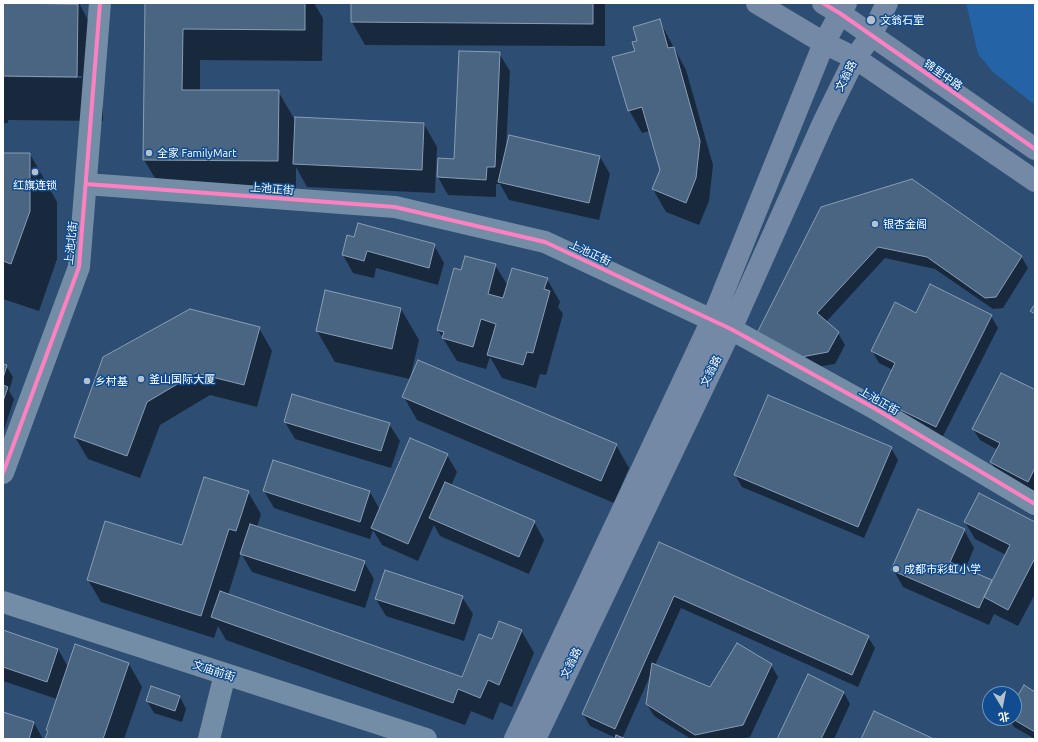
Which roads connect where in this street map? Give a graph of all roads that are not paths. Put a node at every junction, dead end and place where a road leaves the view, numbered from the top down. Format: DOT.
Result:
graph roads {
  1 [pos="100,3"];
  2 [pos="757,3"];
  3 [pos="887,3"];
  4 [pos="836,7"];
  5 [pos="871,36"];
  6 [pos="824,43"];
  7 [pos="855,58"];
  8 [pos="1035,149"];
  9 [pos="1035,181"];
  10 [pos="86,184"];
  11 [pos="712,320"];
  12 [pos="731,329"];
  13 [pos="3,473"];
  14 [pos="1035,504"];
  15 [pos="3,602"];
  16 [pos="225,674"];
  17 [pos="208,739"];
  18 [pos="426,739"];
  19 [pos="515,739"];
  20 [pos="535,739"];
  1 -- 10 [label="street, 上池北街"];
  2 -- 6 [label="main road"];
  3 -- 5 [label="main road, 文翁路"];
  4 -- 5 [label="main road, 锦里中路"];
  4 -- 6 [label="main road, 文翁路"];
  5 -- 7 [label="main road, 文翁路"];
  5 -- 8 [label="main road, 锦里中路"];
  6 -- 7 [label="main road"];
  6 -- 11 [label="main road, 文翁路"];
  7 -- 9 [label="main road"];
  7 -- 12 [label="main road, 文翁路"];
  10 -- 11 [label="street, 上池正街"];
  10 -- 13 [label="street, 上池北街"];
  11 -- 12 [label="street, 上池正街"];
  11 -- 19 [label="main road, 文翁路"];
  12 -- 14 [label="street, 上池正街"];
  12 -- 20 [label="main road, 文翁路"];
  15 -- 16 [label="street, 文庙前街"];
  16 -- 17 [label="street"];
  16 -- 18 [label="street, 文庙前街"];
}
